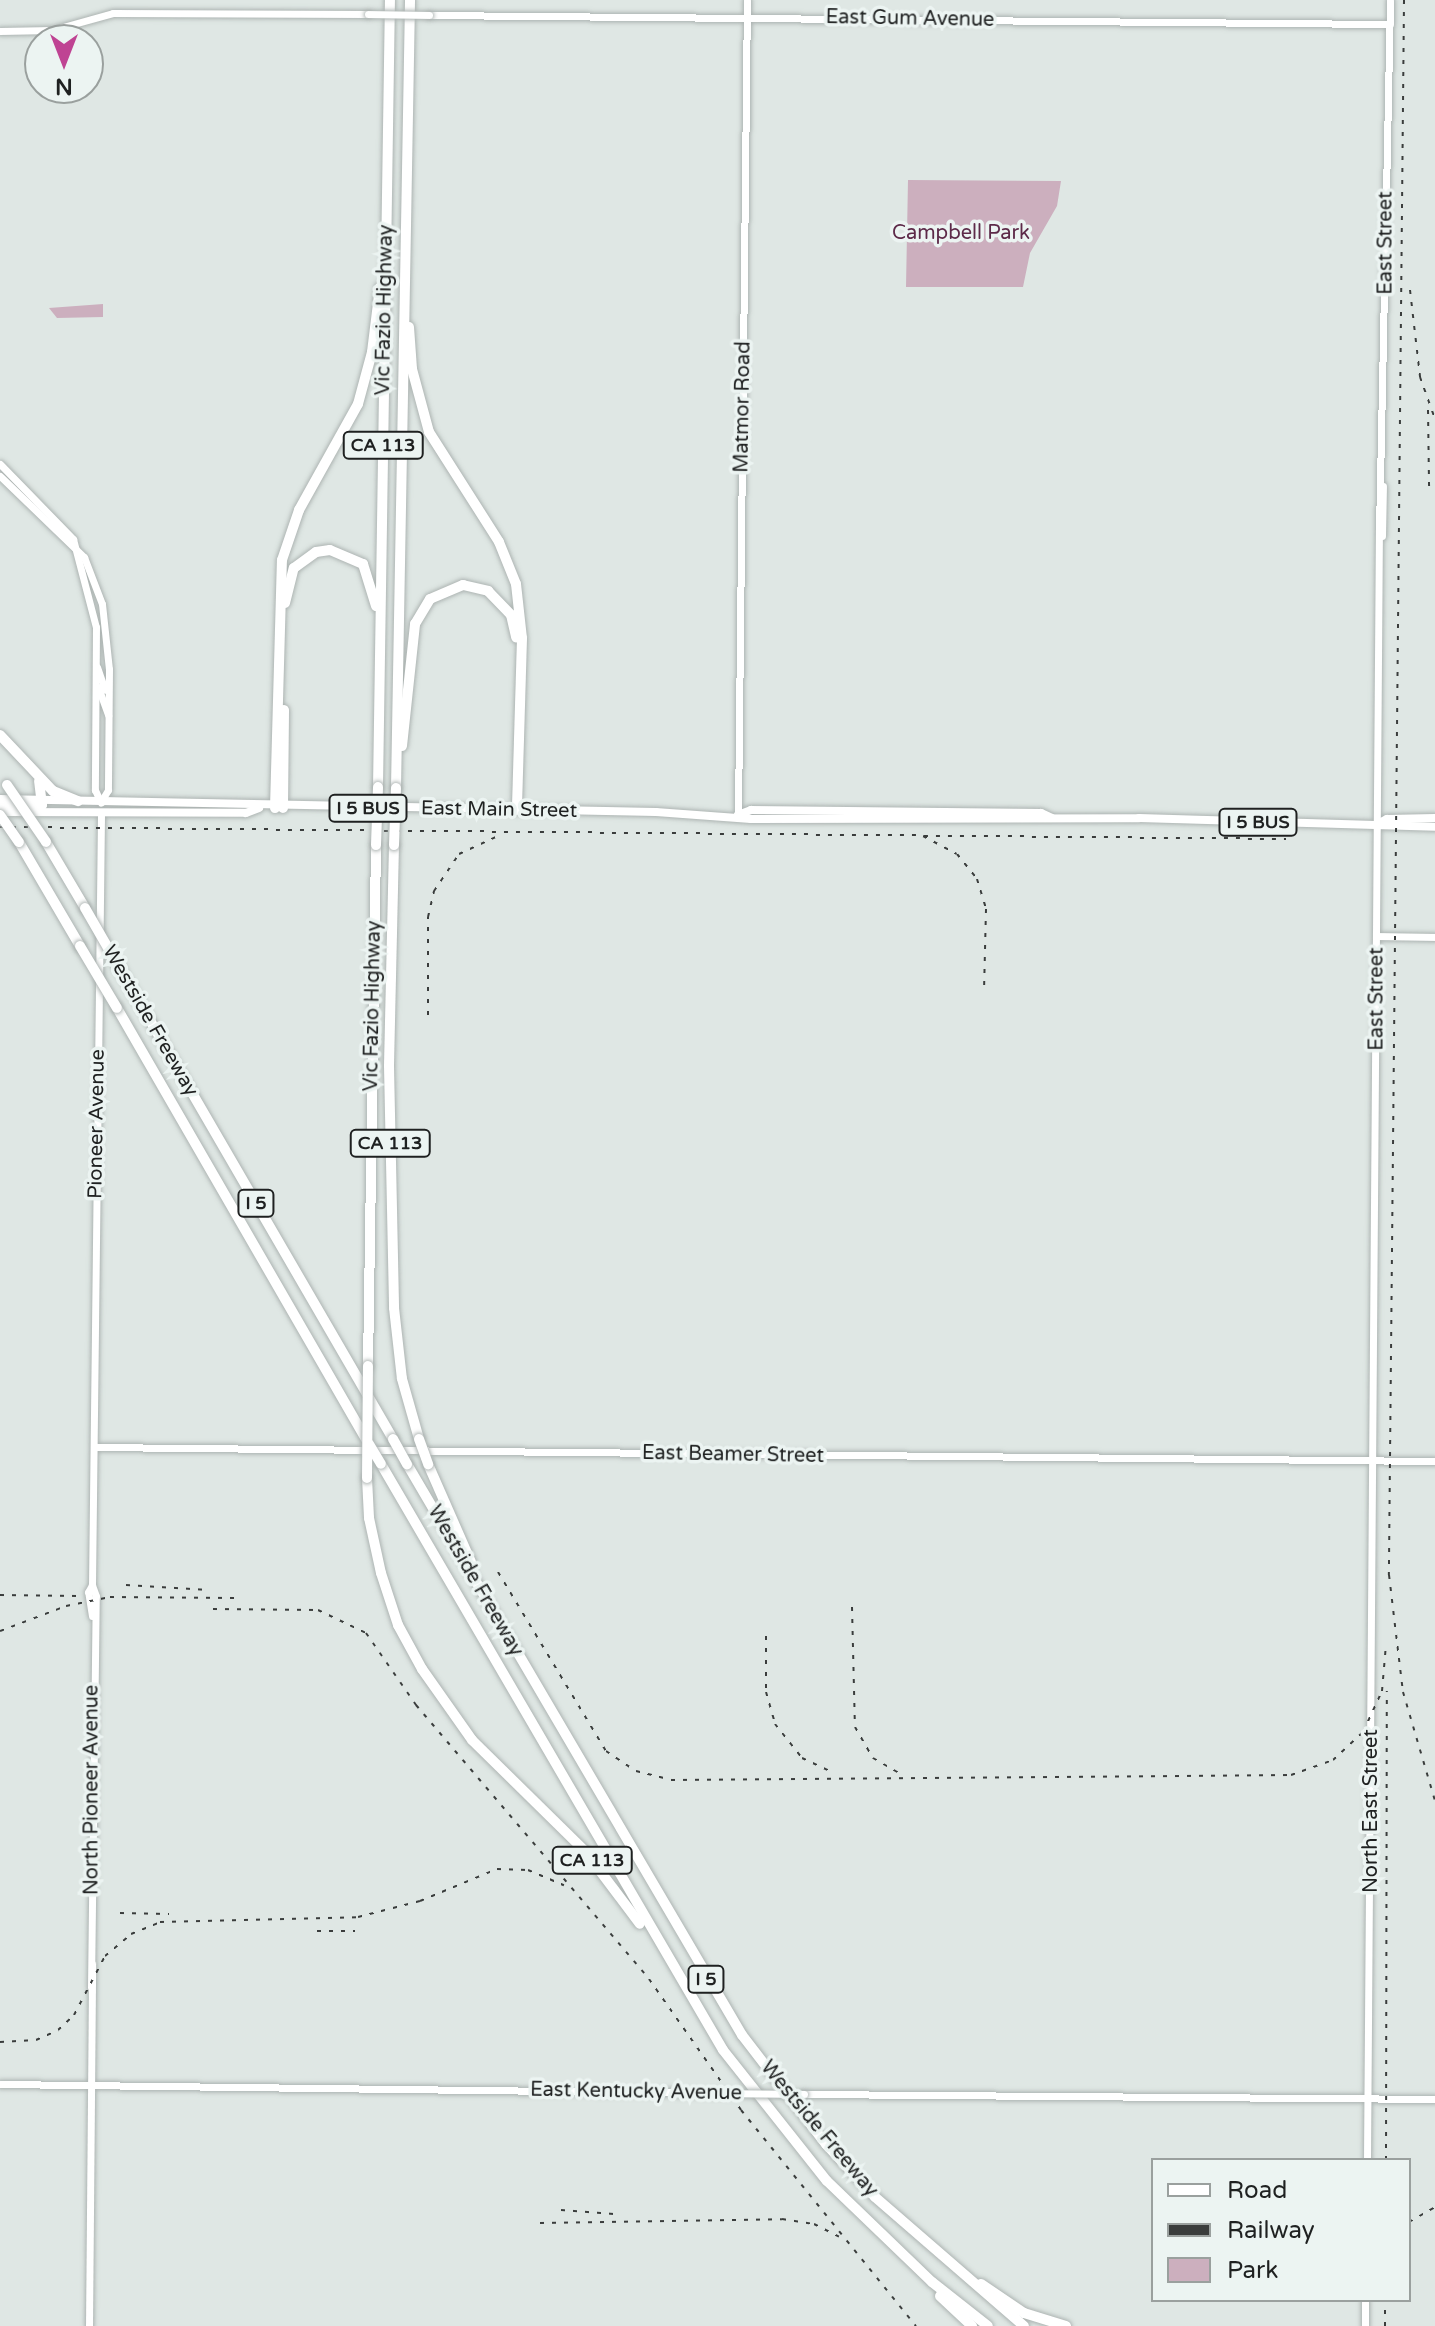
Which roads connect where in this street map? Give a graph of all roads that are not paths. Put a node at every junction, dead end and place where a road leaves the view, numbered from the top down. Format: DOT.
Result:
graph roads {
  1 [pos="390,0"];
  2 [pos="410,0"];
  3 [pos="747,0"];
  4 [pos="1390,0"];
  5 [pos="747,18"];
  6 [pos="1390,24"];
  7 [pos="0,31"];
  8 [pos="386,237"];
  9 [pos="405,288"];
  10 [pos="0,467"];
  11 [pos="0,476"];
  12 [pos="74,548"];
  13 [pos="381,652"];
  14 [pos="97,667"];
  15 [pos="96,685"];
  16 [pos="109,695"];
  17 [pos="108,715"];
  18 [pos="0,735"];
  19 [pos="36,776"];
  20 [pos="3,782"];
  21 [pos="396,788"];
  22 [pos="45,800"];
  23 [pos="78,801"];
  24 [pos="101,801"];
  25 [pos="0,802"];
  26 [pos="223,803"];
  27 [pos="260,808"];
  28 [pos="279,808"];
  29 [pos="517,810"];
  30 [pos="0,813"];
  31 [pos="101,813"];
  32 [pos="191,813"];
  33 [pos="738,815"];
  34 [pos="1435,818"];
  35 [pos="1377,824"];
  36 [pos="1435,827"];
  37 [pos="1378,936"];
  38 [pos="1435,937"];
  39 [pos="94,1447"];
  40 [pos="1372,1461"];
  41 [pos="1435,1461"];
  42 [pos="493,1611"];
  43 [pos="666,1959"];
  44 [pos="0,2084"];
  45 [pos="91,2086"];
  46 [pos="1368,2099"];
  47 [pos="1435,2099"];
  48 [pos="1367,2158"];
  49 [pos="827,2181"];
  50 [pos="921,2241"];
  51 [pos="1365,2302"];
  52 [pos="89,2326"];
  53 [pos="972,2326"];
  54 [pos="988,2326"];
  55 [pos="1024,2326"];
  56 [pos="1066,2326"];
  57 [pos="1365,2326"];
  1 -- 8 [label="highway, Vic Fazio Highway / CA 113"];
  2 -- 9 [label="highway, Vic Fazio Highway / CA 113"];
  3 -- 5 [label="street, Matmor Road"];
  4 -- 6 [label="street, East Street"];
  5 -- 6 [label="street, East Gum Avenue"];
  5 -- 7 [label="street, East Gum Avenue, bridge"];
  5 -- 33 [label="street, Matmor Road"];
  6 -- 35 [label="street, East Street"];
  8 -- 13 [label="highway, Vic Fazio Highway / CA 113"];
  8 -- 28 [label="highway"];
  9 -- 21 [label="highway, Vic Fazio Highway / CA 113"];
  9 -- 29 [label="highway"];
  10 -- 12 [label="street, Pioneer Avenue"];
  11 -- 12 [label="street, Pioneer Avenue"];
  12 -- 14 [label="street, Pioneer Avenue"];
  12 -- 16 [label="street, Pioneer Avenue"];
  13 -- 28 [label="highway"];
  13 -- 43 [label="highway, Vic Fazio Highway / CA 113, bridge"];
  14 -- 15 [label="street, Pioneer Avenue"];
  14 -- 16 [label="street"];
  15 -- 17 [label="street"];
  15 -- 24 [label="street, Pioneer Avenue"];
  16 -- 17 [label="street, Pioneer Avenue"];
  17 -- 24 [label="street, Pioneer Avenue"];
  18 -- 19 [label="highway"];
  19 -- 22 [label="highway"];
  19 -- 23 [label="highway"];
  20 -- 42 [label="highway, Westside Freeway / I 5, bridge"];
  21 -- 29 [label="highway"];
  21 -- 42 [label="highway, Vic Fazio Highway / CA 113, bridge"];
  22 -- 23 [label="main road, East Main Street / I 5 BUS"];
  22 -- 25 [label="highway"];
  23 -- 24 [label="main road, East Main Street / I 5 BUS"];
  24 -- 26 [label="main road, East Main Street / I 5 BUS"];
  24 -- 31 [label="street, Pioneer Avenue"];
  26 -- 27 [label="main road, East Main Street / I 5 BUS"];
  26 -- 32 [label="main road"];
  27 -- 28 [label="main road, East Main Street / I 5 BUS"];
  27 -- 32 [label="main road, East Main Street / I 5 BUS"];
  28 -- 29 [label="main road, East Main Street / I 5 BUS"];
  29 -- 33 [label="main road, East Main Street / I 5 BUS"];
  30 -- 31 [label="main road, East Main Street"];
  30 -- 43 [label="highway, Westside Freeway / I 5, bridge"];
  31 -- 32 [label="main road, East Main Street / I 5 BUS"];
  31 -- 39 [label="street, Pioneer Avenue"];
  33 -- 35 [label="main road, East Main Street / I 5 BUS"];
  34 -- 35 [label="main road, I 5 BUS"];
  35 -- 36 [label="main road, I 5 BUS"];
  35 -- 37 [label="street, East Street"];
  37 -- 38 [label="street"];
  37 -- 40 [label="street, East Street"];
  39 -- 40 [label="street, East Beamer Street"];
  39 -- 45 [label="street, North Pioneer Avenue"];
  40 -- 41 [label="street, East Beamer Street"];
  40 -- 46 [label="street, North East Street"];
  42 -- 50 [label="highway, Westside Freeway / I 5"];
  43 -- 49 [label="highway, Westside Freeway / I 5"];
  44 -- 45 [label="street, East Kentucky Avenue"];
  45 -- 46 [label="street, East Kentucky Avenue, bridge"];
  45 -- 52 [label="street, North Pioneer Avenue"];
  46 -- 47 [label="street, East Kentucky Avenue"];
  46 -- 48 [label="street, North East Street"];
  49 -- 53 [label="highway"];
  49 -- 54 [label="highway, Westside Freeway / I 5"];
  50 -- 55 [label="highway, Westside Freeway / I 5"];
  50 -- 56 [label="highway"];
  51 -- 57 [label="street"];
}
